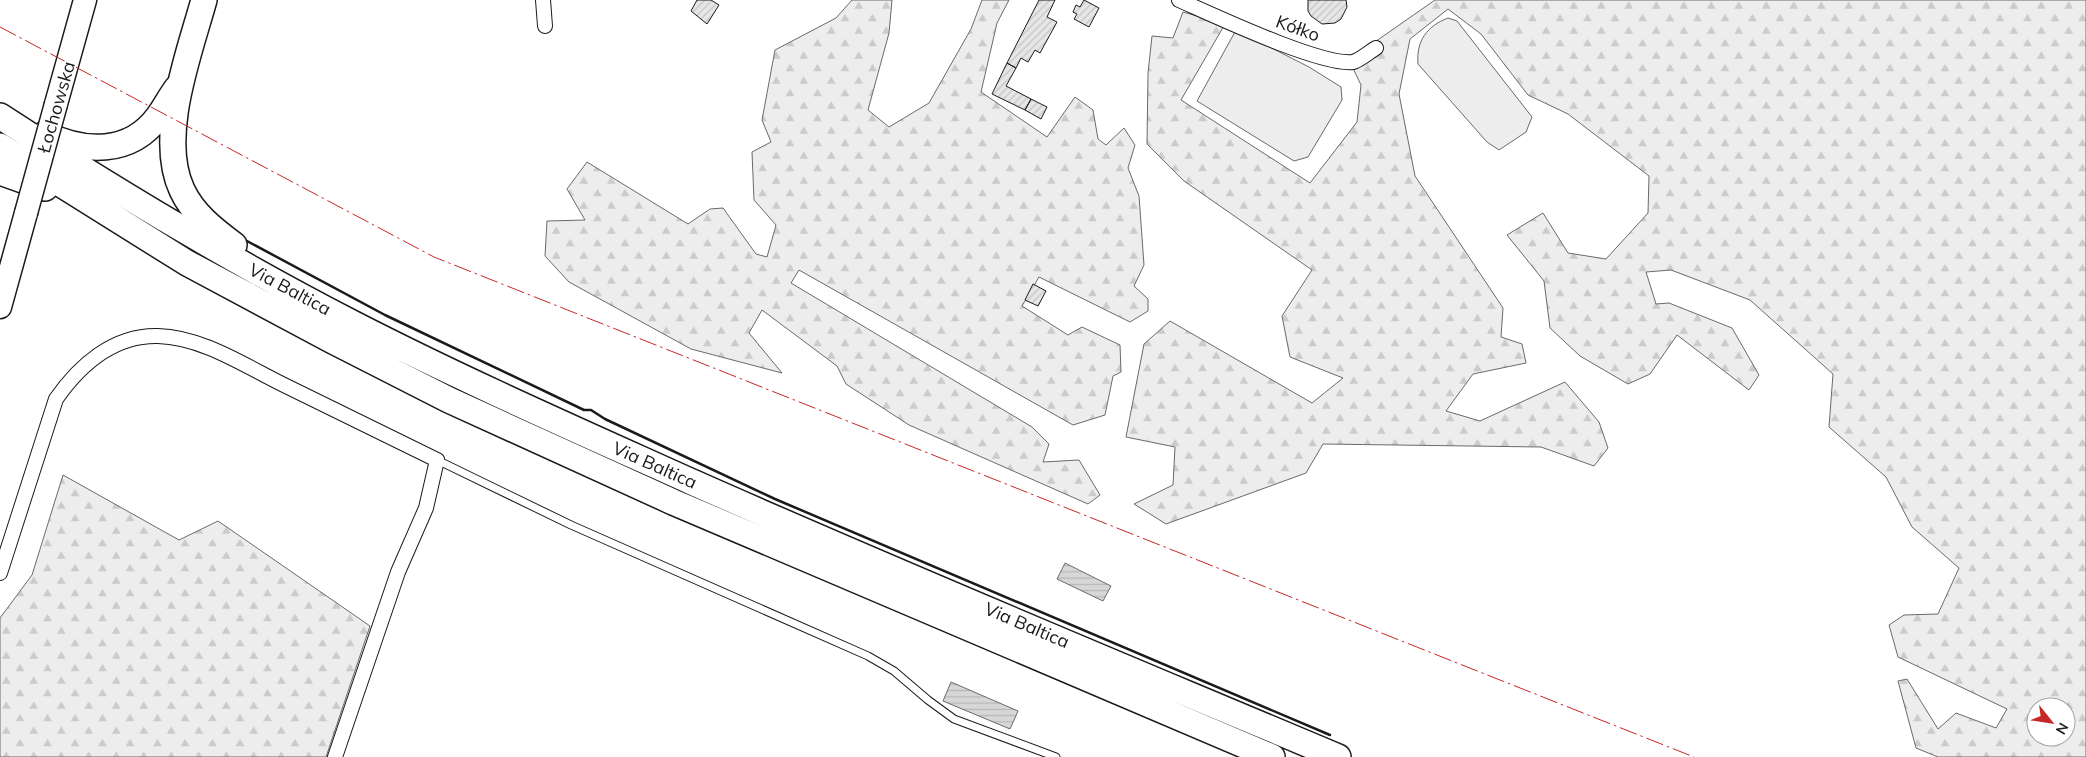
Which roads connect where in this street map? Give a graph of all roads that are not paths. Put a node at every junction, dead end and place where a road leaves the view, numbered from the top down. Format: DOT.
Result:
graph roads {
  1 [pos="85,0"];
  2 [pos="204,0"];
  3 [pos="543,0"];
  4 [pos="1179,0"];
  5 [pos="545,26"];
  6 [pos="1376,48"];
  7 [pos="182,79"];
  8 [pos="0,115"];
  9 [pos="0,146"];
  10 [pos="0,172"];
  11 [pos="118,221"];
  12 [pos="291,290"];
  13 [pos="0,307"];
  14 [pos="437,460"];
  15 [pos="0,573"];
  16 [pos="335,757"];
  17 [pos="1056,757"];
  18 [pos="1272,757"];
  19 [pos="1338,757"];
  1 -- 13 [label="main road, Łochowska, bridge"];
  2 -- 7 [label="highway"];
  3 -- 5 [label="street"];
  4 -- 6 [label="street, Kółko"];
  7 -- 8 [label="highway"];
  7 -- 12 [label="highway"];
  8 -- 12 [label="highway, Via Baltica"];
  9 -- 11 [label="highway, Via Baltica"];
  10 -- 11 [label="highway"];
  11 -- 18 [label="highway, Via Baltica"];
  12 -- 19 [label="highway, Via Baltica"];
  14 -- 15 [label="street"];
  14 -- 16 [label="street"];
  14 -- 17 [label="lane"];
}
